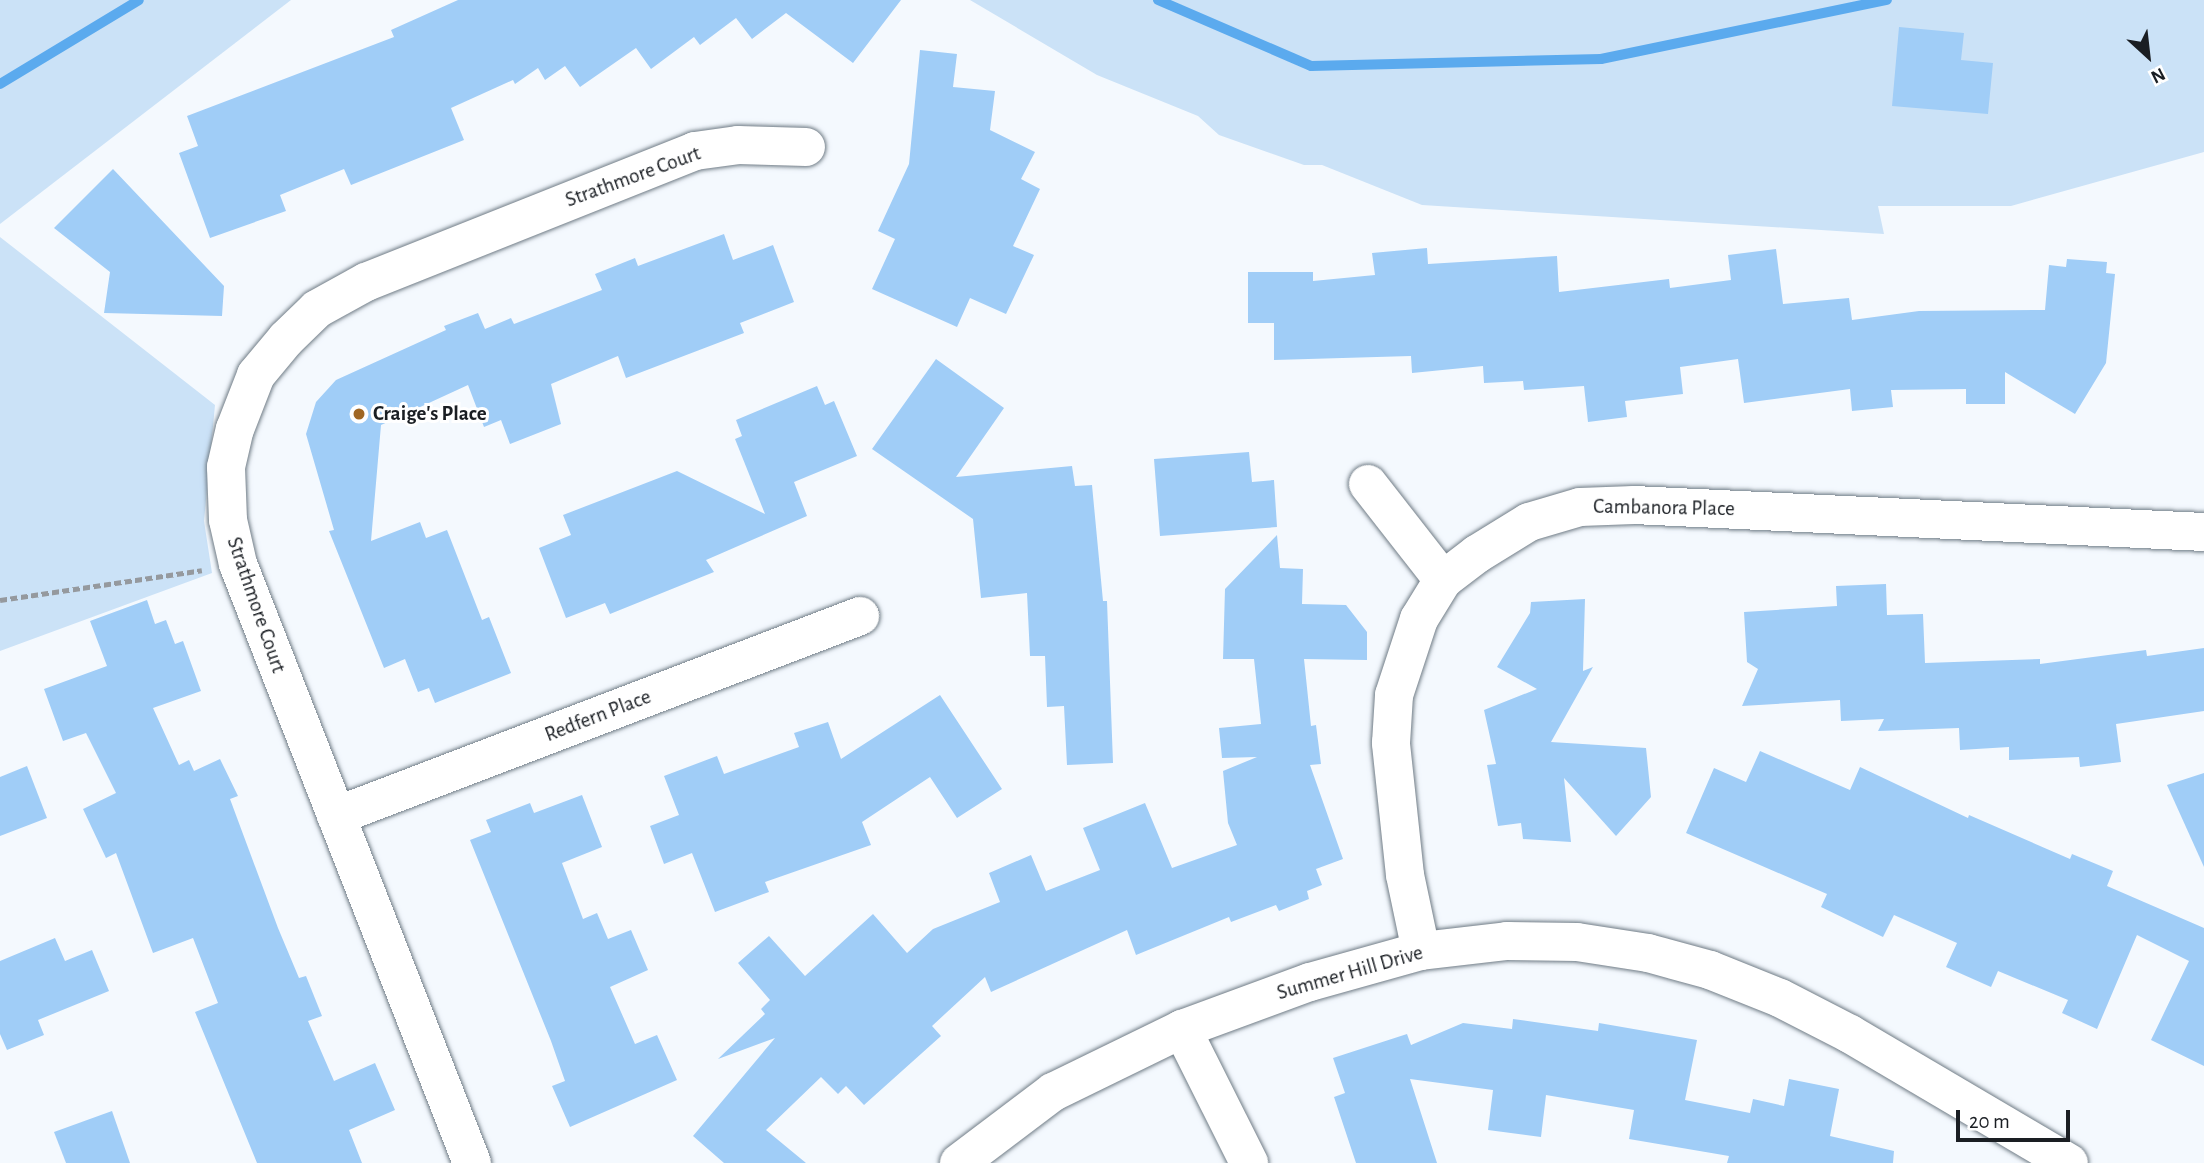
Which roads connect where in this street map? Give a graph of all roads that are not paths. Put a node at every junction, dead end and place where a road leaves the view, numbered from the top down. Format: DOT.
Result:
graph roads {
  1 [pos="806,147"];
  2 [pos="1368,484"];
  3 [pos="2204,532"];
  4 [pos="1443,580"];
  5 [pos="860,616"];
  6 [pos="336,816"];
  7 [pos="1421,951"];
  8 [pos="1182,1029"];
  9 [pos="472,1163"];
  10 [pos="960,1163"];
  11 [pos="1250,1163"];
  12 [pos="2069,1163"];
  1 -- 6 [label="street, Strathmore Court"];
  2 -- 4 [label="street"];
  3 -- 4 [label="street, Cambanora Place"];
  4 -- 7 [label="street, Cambanora Place"];
  5 -- 6 [label="street, Redfern Place"];
  6 -- 9 [label="street, Strathmore Court"];
  7 -- 8 [label="street, Summer Hill Drive"];
  7 -- 12 [label="street, Summer Hill Drive"];
  8 -- 10 [label="street, Summer Hill Drive"];
  8 -- 11 [label="street"];
}
